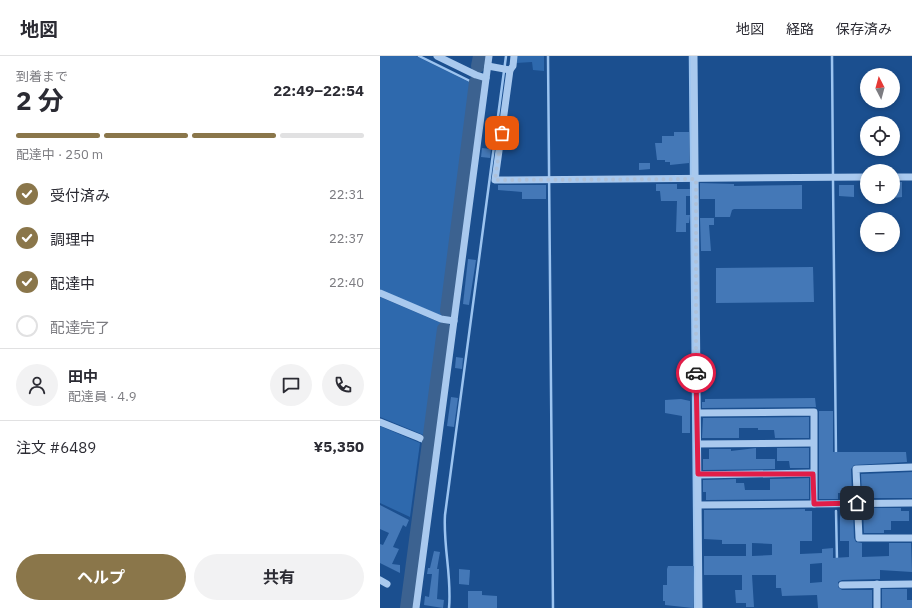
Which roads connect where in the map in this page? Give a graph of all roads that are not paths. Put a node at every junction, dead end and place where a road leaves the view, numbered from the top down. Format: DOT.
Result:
graph roads {
  1 [pos="437,56"];
  2 [pos="489,56"];
  3 [pos="514,56"];
  4 [pos="694,56"];
  5 [pos="488,66"];
  6 [pos="506,69"];
  7 [pos="486,78"];
  8 [pos="900,177"];
  9 [pos="912,177"];
  10 [pos="860,178"];
  11 [pos="692,179"];
  12 [pos="380,293"];
  13 [pos="454,321"];
  14 [pos="697,413"];
  15 [pos="380,422"];
  16 [pos="420,438"];
  17 [pos="813,443"];
  18 [pos="697,444"];
  19 [pos="912,467"];
  20 [pos="698,474"];
  21 [pos="813,474"];
  22 [pos="857,503"];
  23 [pos="912,503"];
  24 [pos="814,504"];
  25 [pos="698,506"];
  26 [pos="912,538"];
  27 [pos="380,580"];
  28 [pos="387,584"];
  29 [pos="877,584"];
  30 [pos="912,584"];
  31 [pos="842,585"];
  32 [pos="416,608"];
  33 [pos="699,608"];
  34 [pos="877,608"];
  1 -- 7 [label="street"];
  2 -- 5 [label="street"];
  3 -- 6 [label="street"];
  4 -- 11 [label="street"];
  5 -- 6 [label="street"];
  5 -- 7 [label="street"];
  6 -- 11 [label="street"];
  7 -- 13 [label="street"];
  8 -- 9 [label="street"];
  10 -- 11 [label="street"];
  11 -- 14 [label="street"];
  12 -- 13 [label="street"];
  13 -- 32 [label="street"];
  14 -- 17 [label="street"];
  14 -- 18 [label="street"];
  15 -- 16 [label="street"];
  17 -- 18 [label="street"];
  17 -- 21 [label="street"];
  18 -- 20 [label="street"];
  19 -- 22 [label="street"];
  20 -- 21 [label="street"];
  20 -- 25 [label="street"];
  21 -- 24 [label="street"];
  22 -- 23 [label="street"];
  22 -- 24 [label="street"];
  22 -- 26 [label="street"];
  24 -- 25 [label="street"];
  25 -- 33 [label="street"];
  27 -- 28 [label="street"];
  29 -- 30 [label="street"];
  29 -- 31 [label="street"];
  29 -- 34 [label="street"];
}
